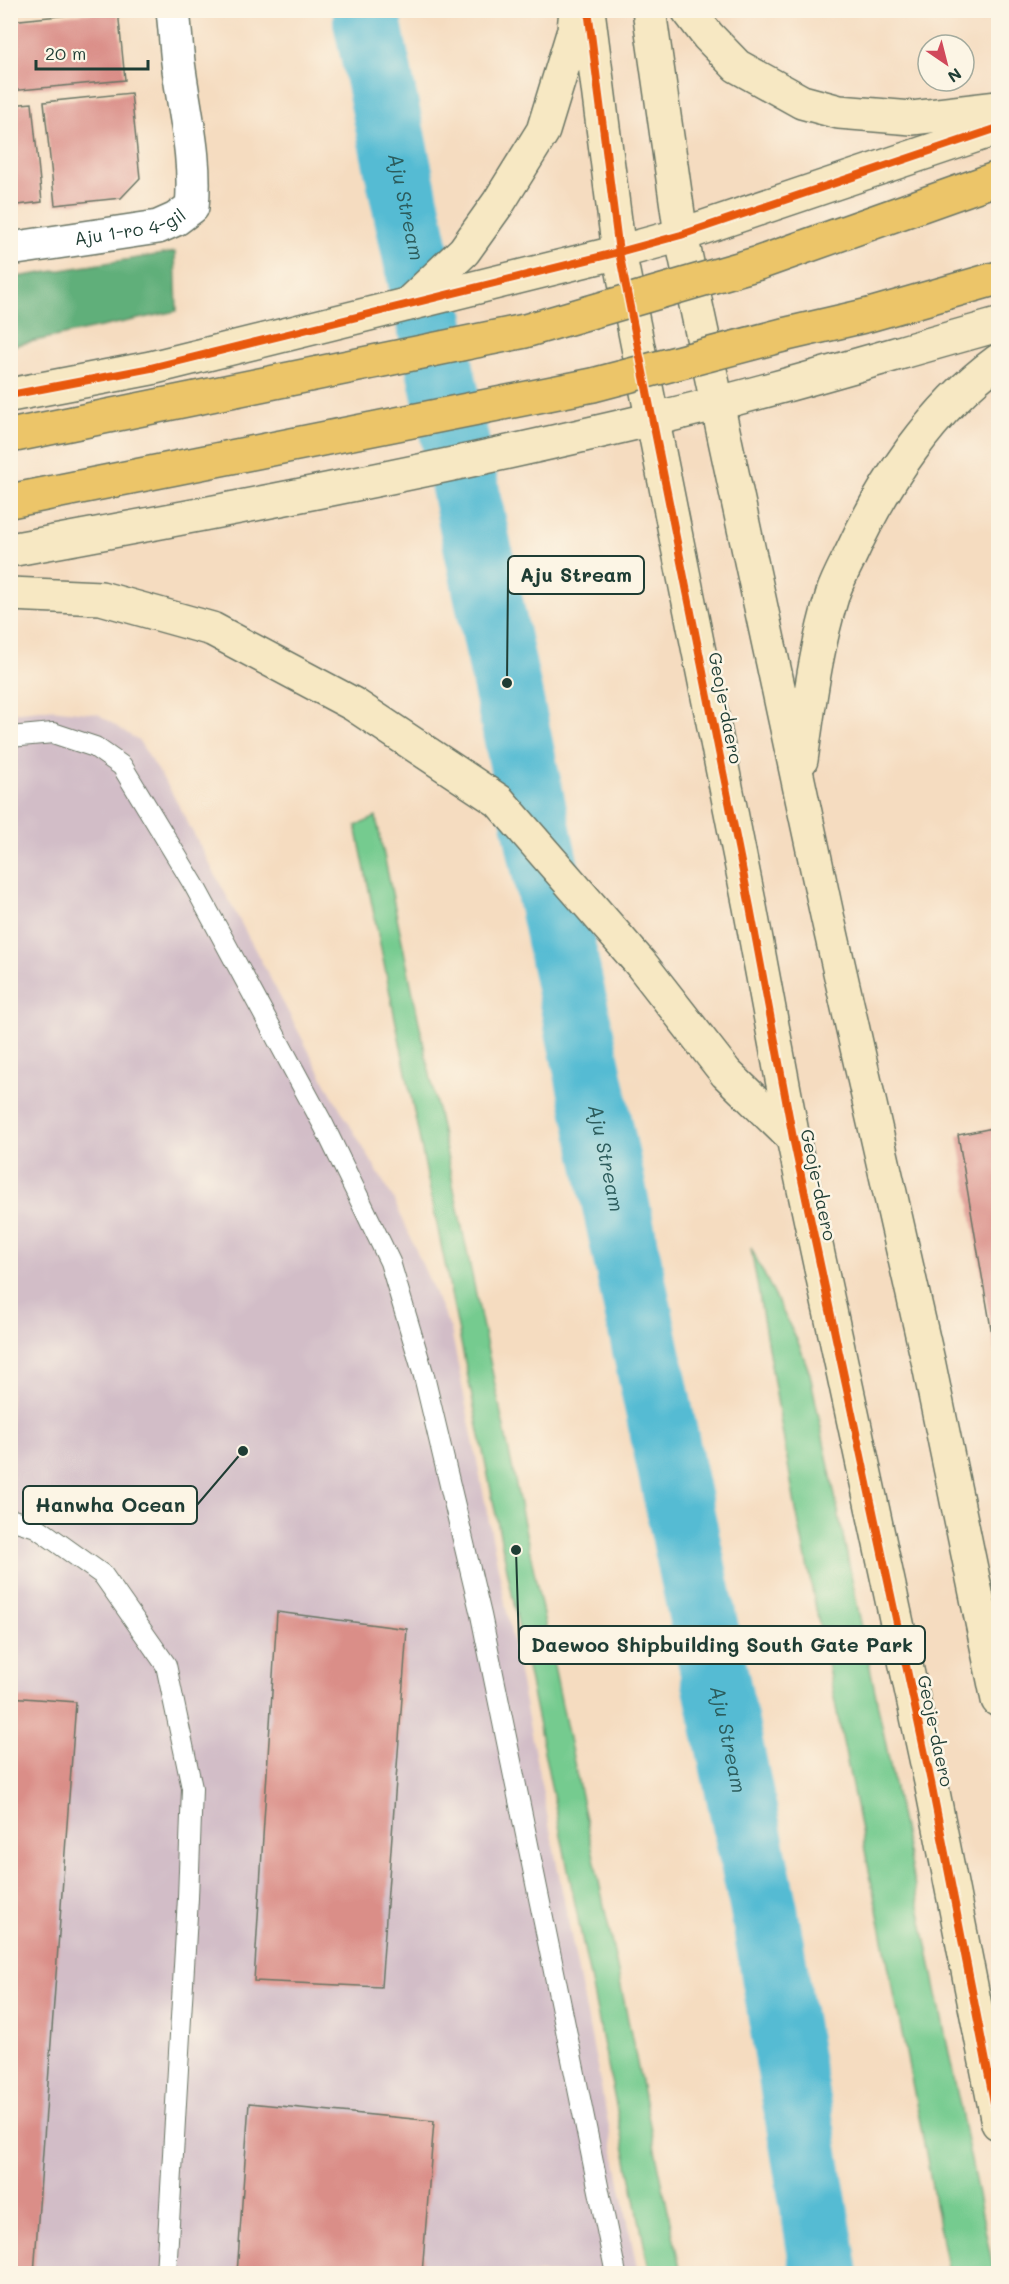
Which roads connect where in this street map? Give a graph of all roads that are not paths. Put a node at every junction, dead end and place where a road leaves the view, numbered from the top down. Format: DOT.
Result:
graph roads {
  1 [pos="173,10"];
  2 [pos="576,10"];
  3 [pos="588,10"];
  4 [pos="649,10"];
  5 [pos="688,10"];
  6 [pos="999,108"];
  7 [pos="999,128"];
  8 [pos="999,178"];
  9 [pos="681,235"];
  10 [pos="10,249"];
  11 [pos="619,252"];
  12 [pos="999,278"];
  13 [pos="406,306"];
  14 [pos="999,325"];
  15 [pos="999,361"];
  16 [pos="10,395"];
  17 [pos="716,402"];
  18 [pos="652,419"];
  19 [pos="10,436"];
  20 [pos="10,501"];
  21 [pos="10,550"];
  22 [pos="10,594"];
  23 [pos="10,737"];
  24 [pos="797,780"];
  25 [pos="793,1138"];
  26 [pos="10,1518"];
  27 [pos="999,1700"];
  28 [pos="999,2123"];
  29 [pos="166,2274"];
  30 [pos="616,2274"];
  1 -- 10 [label="street, Aju 1-ro 4-gil"];
  2 -- 13 [label="street"];
  3 -- 11 [label="street, Geoje-daero"];
  4 -- 9 [label="street"];
  5 -- 6 [label="street"];
  7 -- 9 [label="street"];
  8 -- 19 [label="highway, bridge"];
  9 -- 11 [label="street"];
  9 -- 17 [label="street"];
  11 -- 13 [label="street"];
  11 -- 18 [label="street, Geoje-daero"];
  12 -- 20 [label="highway, bridge"];
  13 -- 16 [label="street"];
  14 -- 17 [label="street"];
  15 -- 24 [label="street"];
  17 -- 18 [label="street"];
  17 -- 24 [label="street"];
  18 -- 21 [label="street"];
  18 -- 25 [label="street, Geoje-daero"];
  22 -- 25 [label="street"];
  23 -- 30 [label="lane"];
  24 -- 27 [label="street"];
  25 -- 28 [label="street, Geoje-daero"];
  26 -- 29 [label="lane"];
}
